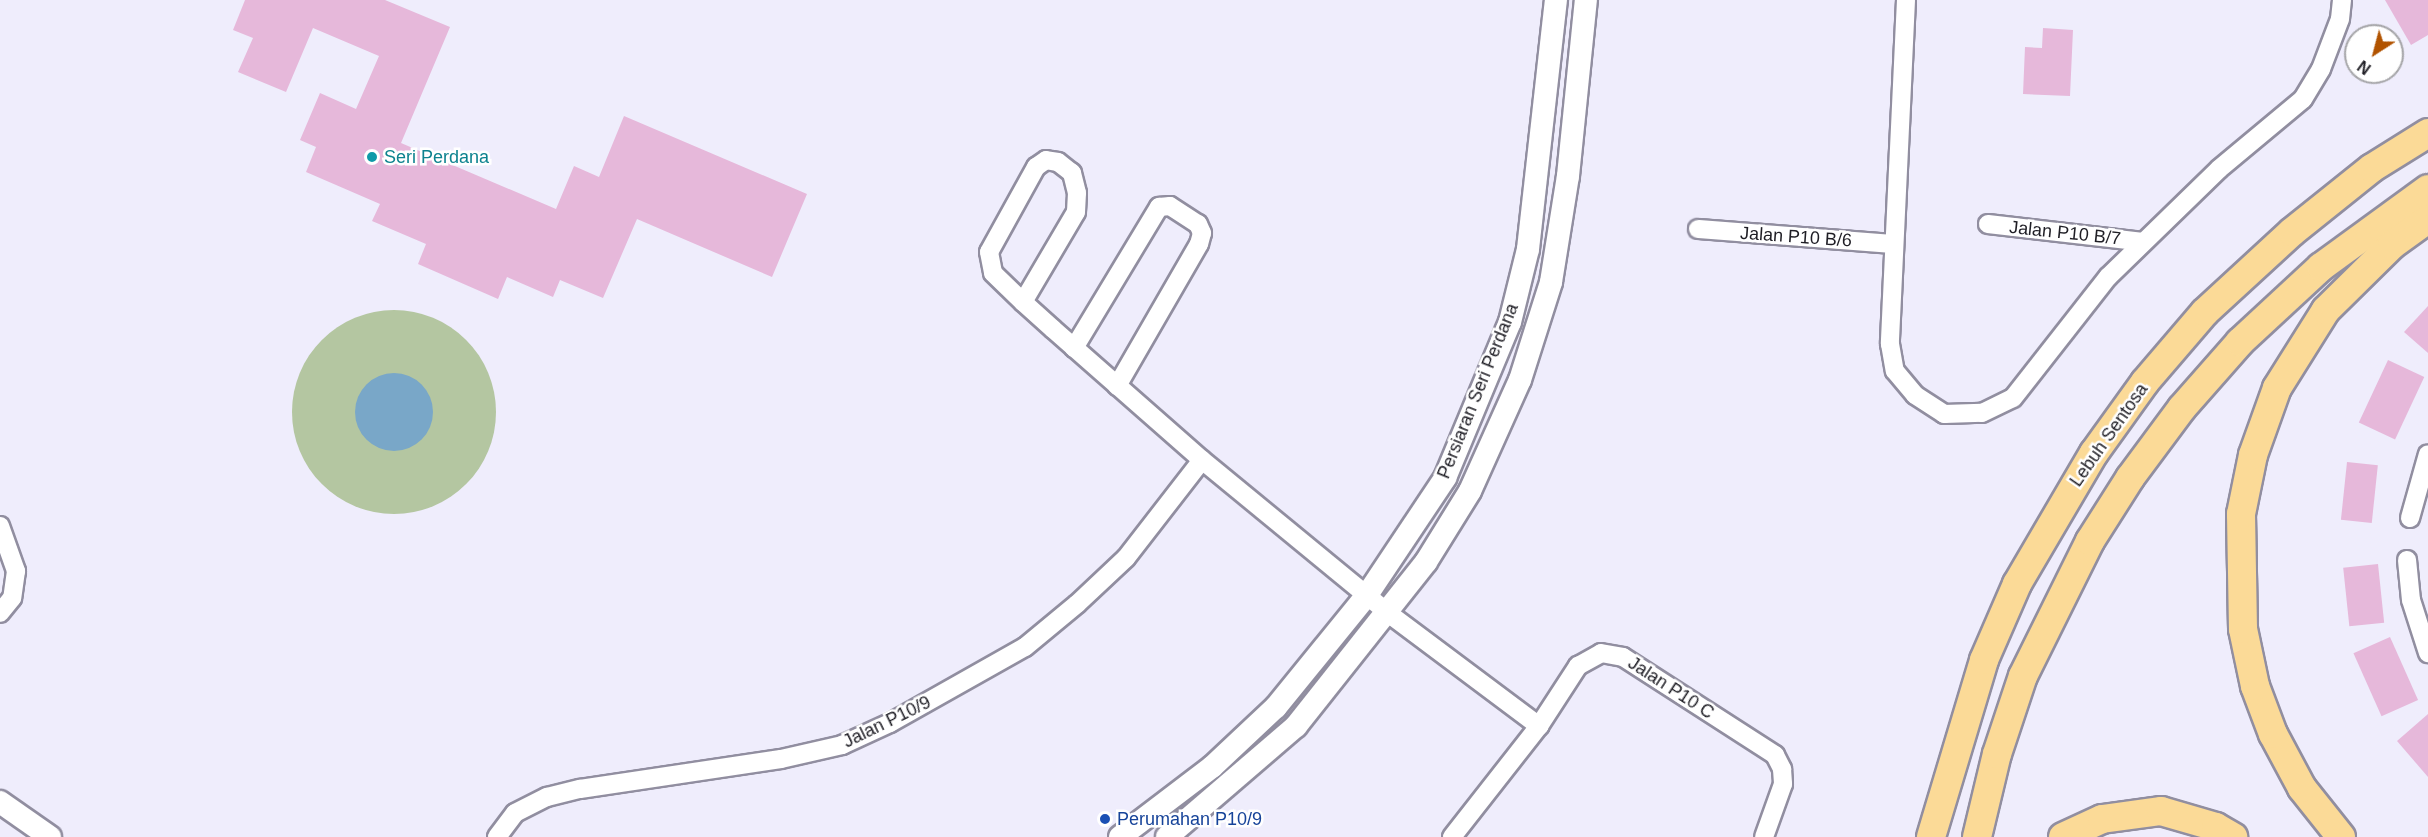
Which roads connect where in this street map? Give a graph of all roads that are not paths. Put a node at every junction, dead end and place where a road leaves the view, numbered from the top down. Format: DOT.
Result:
graph roads {
  1 [pos="1556,0"];
  2 [pos="1586,0"];
  3 [pos="1906,0"];
  4 [pos="2342,0"];
  5 [pos="2428,133"];
  6 [pos="2428,189"];
  7 [pos="2428,219"];
  8 [pos="1988,225"];
  9 [pos="1698,229"];
  10 [pos="2143,242"];
  11 [pos="1893,244"];
  12 [pos="1023,302"];
  13 [pos="1074,348"];
  14 [pos="1117,386"];
  15 [pos="2428,454"];
  16 [pos="1202,460"];
  17 [pos="2410,518"];
  18 [pos="0,526"];
  19 [pos="2408,560"];
  20 [pos="1367,596"];
  21 [pos="1388,613"];
  22 [pos="0,614"];
  23 [pos="2428,653"];
  24 [pos="1539,726"];
  25 [pos="0,802"];
  26 [pos="1929,834"];
  27 [pos="50,837"];
  28 [pos="498,837"];
  29 [pos="1120,837"];
  30 [pos="1167,837"];
  31 [pos="1452,837"];
  32 [pos="1764,837"];
  33 [pos="1977,837"];
  34 [pos="2063,837"];
  35 [pos="2233,837"];
  36 [pos="2341,837"];
  1 -- 20 [label="street, Persiaran Seri Perdana"];
  2 -- 21 [label="street, Persiaran Seri Perdana"];
  3 -- 11 [label="street"];
  4 -- 10 [label="street"];
  5 -- 26 [label="main road, Lebuh Sentosa"];
  6 -- 33 [label="main road"];
  7 -- 36 [label="main road"];
  8 -- 10 [label="street, Jalan P10 B/7"];
  9 -- 11 [label="street, Jalan P10 B/6"];
  10 -- 11 [label="street"];
  12 -- 12 [label="street"];
  12 -- 13 [label="street"];
  13 -- 14 [label="street"];
  13 -- 14 [label="street"];
  14 -- 16 [label="street"];
  15 -- 17 [label="street"];
  16 -- 20 [label="street"];
  16 -- 28 [label="street, Jalan P10/9"];
  18 -- 22 [label="street"];
  19 -- 23 [label="street"];
  20 -- 21 [label="street"];
  20 -- 29 [label="street, Persiaran Seri Perdana"];
  21 -- 24 [label="street"];
  21 -- 30 [label="street, Persiaran Seri Perdana"];
  24 -- 31 [label="street, Jalan P10 C"];
  24 -- 32 [label="street, Jalan P10 C"];
  25 -- 27 [label="street"];
  34 -- 35 [label="main road"];
}
